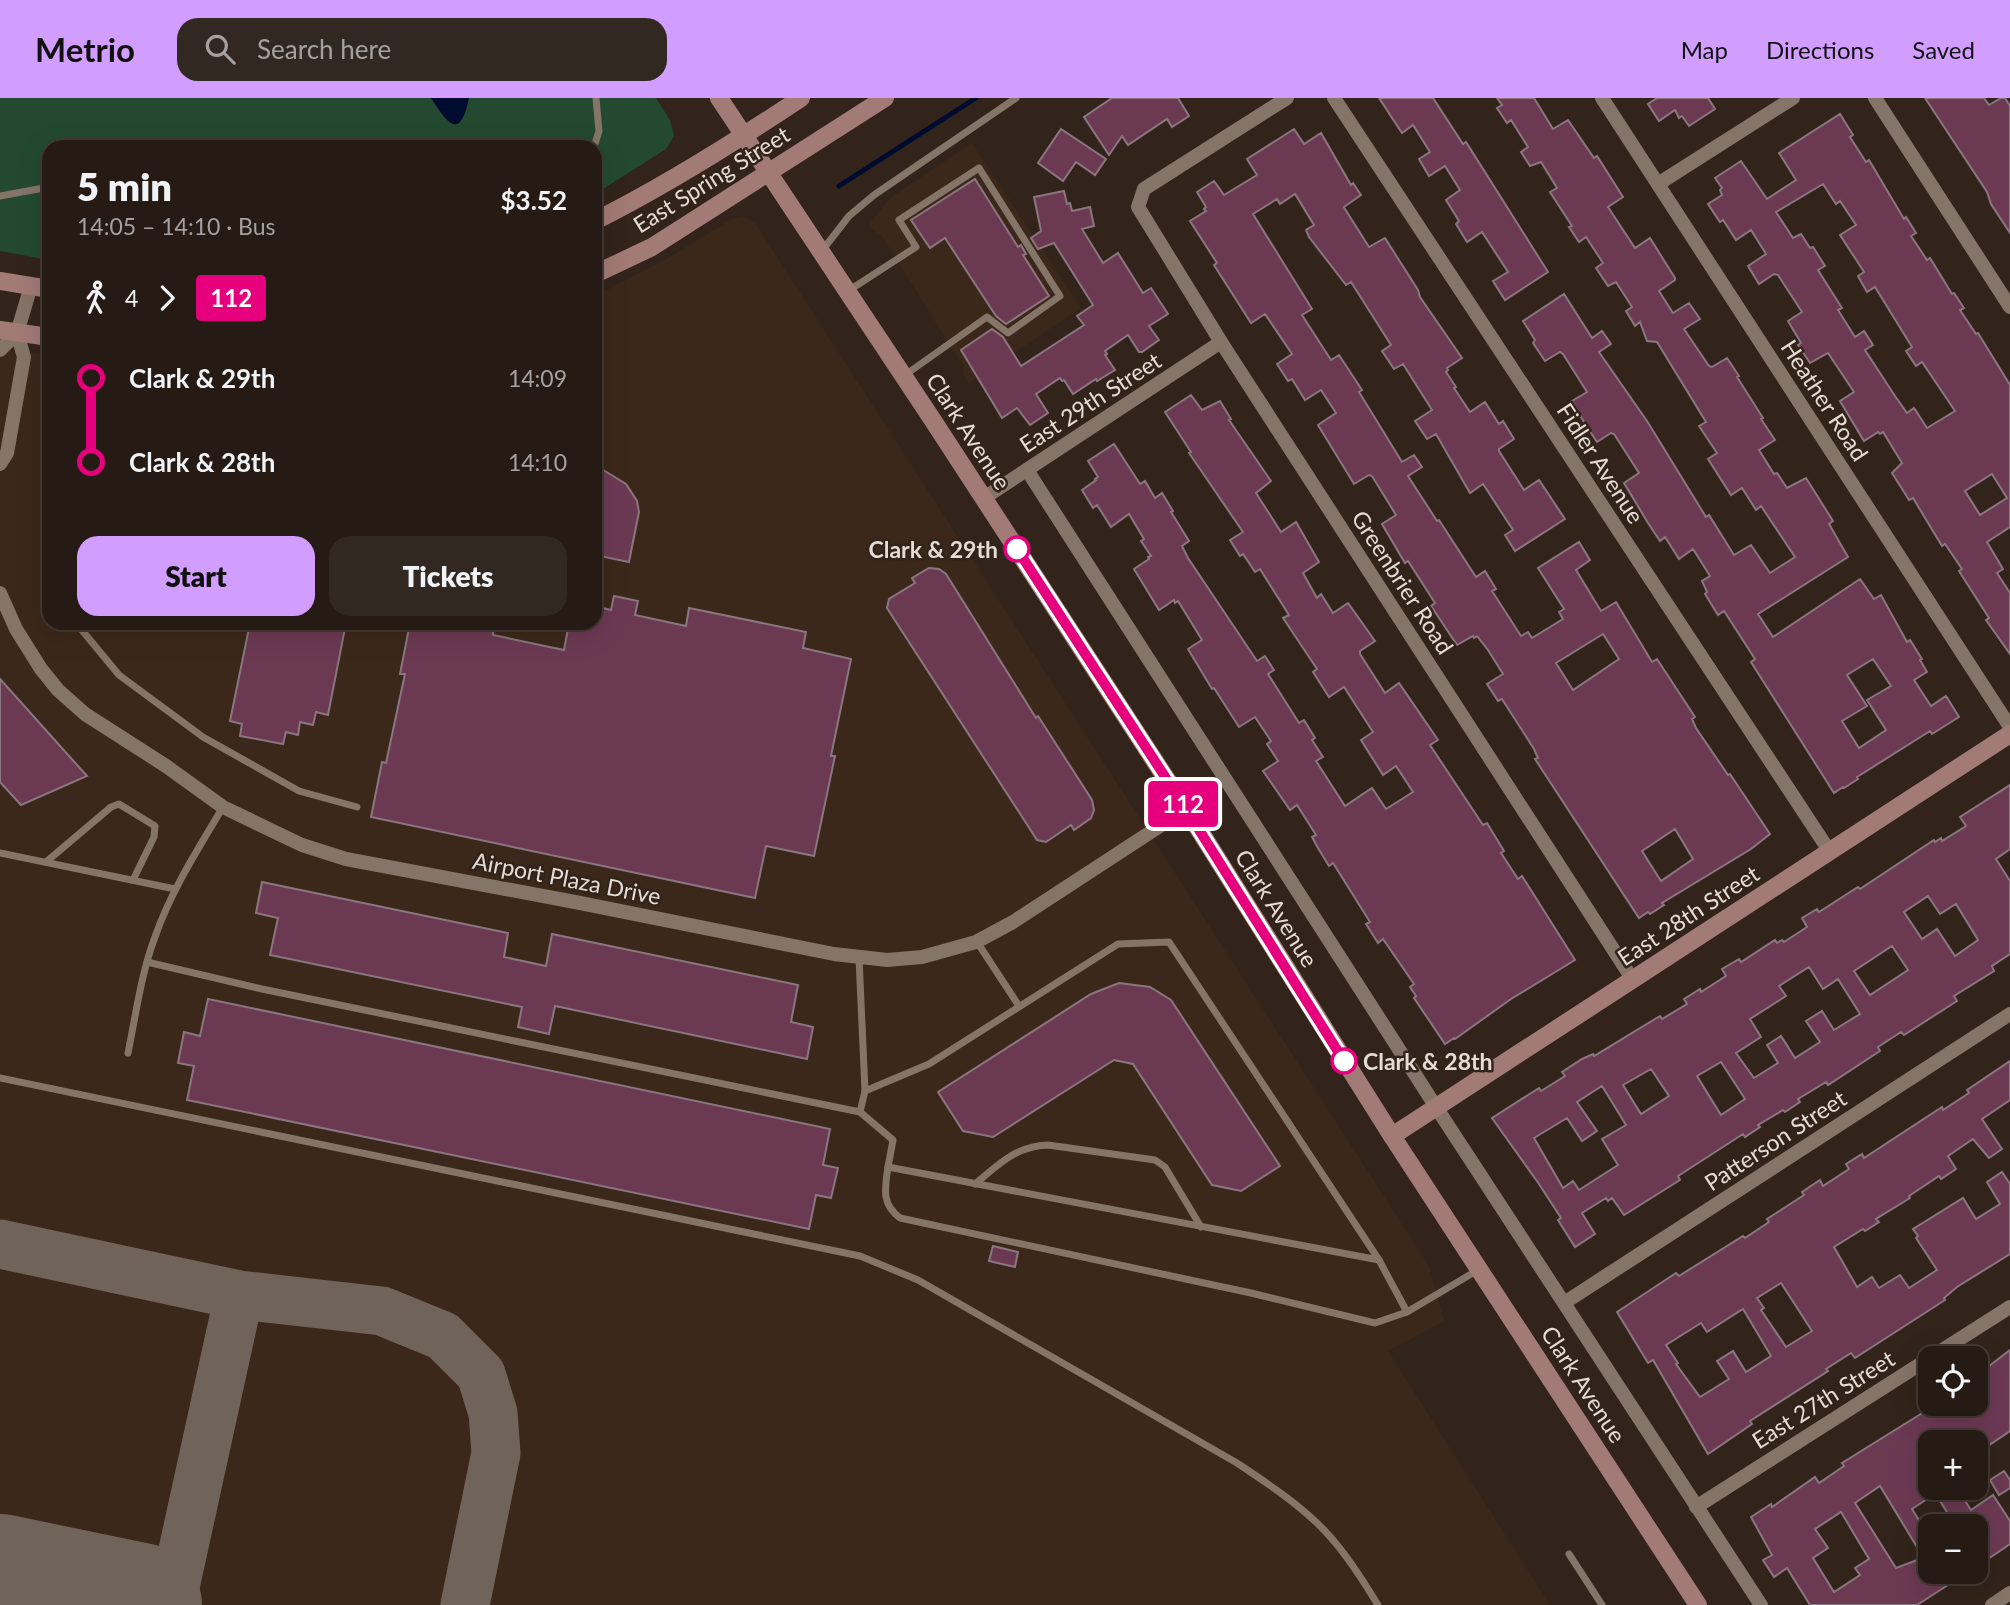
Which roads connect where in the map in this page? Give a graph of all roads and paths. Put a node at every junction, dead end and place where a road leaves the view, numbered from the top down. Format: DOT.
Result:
graph roads {
  1 [pos="597,98"];
  2 [pos="719,98"];
  3 [pos="802,98"];
  4 [pos="885,98"];
  5 [pos="1016,98"];
  6 [pos="1287,98"];
  7 [pos="1334,98"];
  8 [pos="1602,98"];
  9 [pos="1793,98"];
  10 [pos="1875,98"];
  11 [pos="743,136"];
  12 [pos="596,140"];
  13 [pos="773,180"];
  14 [pos="1658,184"];
  15 [pos="42,188"];
  16 [pos="0,196"];
  17 [pos="602,217"];
  18 [pos="817,247"];
  19 [pos="602,271"];
  20 [pos="0,281"];
  21 [pos="40,288"];
  22 [pos="847,292"];
  23 [pos="2010,307"];
  24 [pos="9,332"];
  25 [pos="42,336"];
  26 [pos="1221,342"];
  27 [pos="0,350"];
  28 [pos="904,376"];
  29 [pos="0,464"];
  30 [pos="1027,470"];
  31 [pos="984,498"];
  32 [pos="0,593"];
  33 [pos="82,630"];
  34 [pos="2010,727"];
  35 [pos="2010,734"];
  36 [pos="223,807"];
  37 [pos="357,807"];
  38 [pos="1186,809"];
  39 [pos="1830,852"];
  40 [pos="0,853"];
  41 [pos="46,862"];
  42 [pos="133,880"];
  43 [pos="175,889"];
  44 [pos="976,942"];
  45 [pos="859,958"];
  46 [pos="147,962"];
  47 [pos="1633,980"];
  48 [pos="1019,1006"];
  49 [pos="2010,1014"];
  50 [pos="128,1053"];
  51 [pos="0,1078"];
  52 [pos="865,1091"];
  53 [pos="1436,1107"];
  54 [pos="860,1112"];
  55 [pos="1392,1136"];
  56 [pos="888,1167"];
  57 [pos="975,1184"];
  58 [pos="1201,1227"];
  59 [pos="1379,1260"];
  60 [pos="1480,1269"];
  61 [pos="1564,1303"];
  62 [pos="2010,1307"];
  63 [pos="1407,1312"];
  64 [pos="1696,1507"];
  65 [pos="1569,1554"];
  66 [pos="2010,1593"];
  67 [pos="1378,1605"];
  68 [pos="1602,1605"];
  69 [pos="1698,1605"];
  70 [pos="1761,1605"];
  71 [pos="1992,1605"];
  1 -- 12 [label="lane"];
  2 -- 11 [label="main road, Clark Avenue"];
  3 -- 11 [label="main road, East Spring Street"];
  4 -- 13 [label="main road, East Spring Street"];
  5 -- 18 [label="lane"];
  6 -- 26 [label="street, Greenbrier Road"];
  7 -- 39 [label="street, Fidler Avenue"];
  8 -- 14 [label="street, Heather Road"];
  9 -- 14 [label="street"];
  10 -- 23 [label="street"];
  11 -- 13 [label="main road, Clark Avenue"];
  11 -- 17 [label="main road, East Spring Street"];
  13 -- 18 [label="main road, Clark Avenue"];
  13 -- 19 [label="main road, East Spring Street"];
  14 -- 34 [label="street, Heather Road"];
  15 -- 16 [label="lane"];
  18 -- 22 [label="main road, Clark Avenue"];
  20 -- 21 [label="main road"];
  21 -- 24 [label="street"];
  22 -- 28 [label="main road, Clark Avenue"];
  22 -- 28 [label="lane"];
  24 -- 25 [label="main road"];
  24 -- 27 [label="street"];
  24 -- 29 [label="street"];
  26 -- 30 [label="street, East 29th Street"];
  26 -- 47 [label="street, Greenbrier Road"];
  28 -- 31 [label="main road, Clark Avenue"];
  30 -- 31 [label="street, East 29th Street"];
  30 -- 53 [label="street, Clark Avenue"];
  31 -- 38 [label="main road, Clark Avenue"];
  32 -- 36 [label="street, Airport Plaza Drive"];
  33 -- 37 [label="lane"];
  35 -- 39 [label="main road, East 28th Street"];
  36 -- 43 [label="lane"];
  36 -- 45 [label="street, Airport Plaza Drive"];
  38 -- 44 [label="street, Airport Plaza Drive"];
  38 -- 55 [label="main road, Clark Avenue"];
  39 -- 47 [label="main road, East 28th Street"];
  40 -- 41 [label="lane"];
  41 -- 42 [label="lane"];
  41 -- 42 [label="lane"];
  42 -- 43 [label="lane"];
  43 -- 46 [label="lane"];
  44 -- 45 [label="street, Airport Plaza Drive"];
  44 -- 48 [label="lane"];
  45 -- 52 [label="lane"];
  46 -- 50 [label="lane"];
  46 -- 54 [label="lane"];
  47 -- 53 [label="main road, East 28th Street"];
  48 -- 52 [label="lane"];
  48 -- 59 [label="lane"];
  49 -- 61 [label="street, Patterson Street"];
  51 -- 67 [label="lane"];
  52 -- 54 [label="lane"];
  53 -- 55 [label="main road, East 28th Street"];
  53 -- 61 [label="street, Clark Avenue"];
  54 -- 56 [label="lane"];
  55 -- 60 [label="main road, Clark Avenue"];
  56 -- 57 [label="lane"];
  56 -- 63 [label="lane"];
  57 -- 58 [label="lane"];
  57 -- 58 [label="lane"];
  58 -- 59 [label="lane"];
  59 -- 63 [label="lane"];
  60 -- 63 [label="lane"];
  60 -- 69 [label="main road, Clark Avenue"];
  61 -- 64 [label="street, Clark Avenue"];
  62 -- 64 [label="street, East 27th Street"];
  64 -- 70 [label="street, Clark Avenue"];
  65 -- 68 [label="lane"];
  66 -- 71 [label="street"];
}
